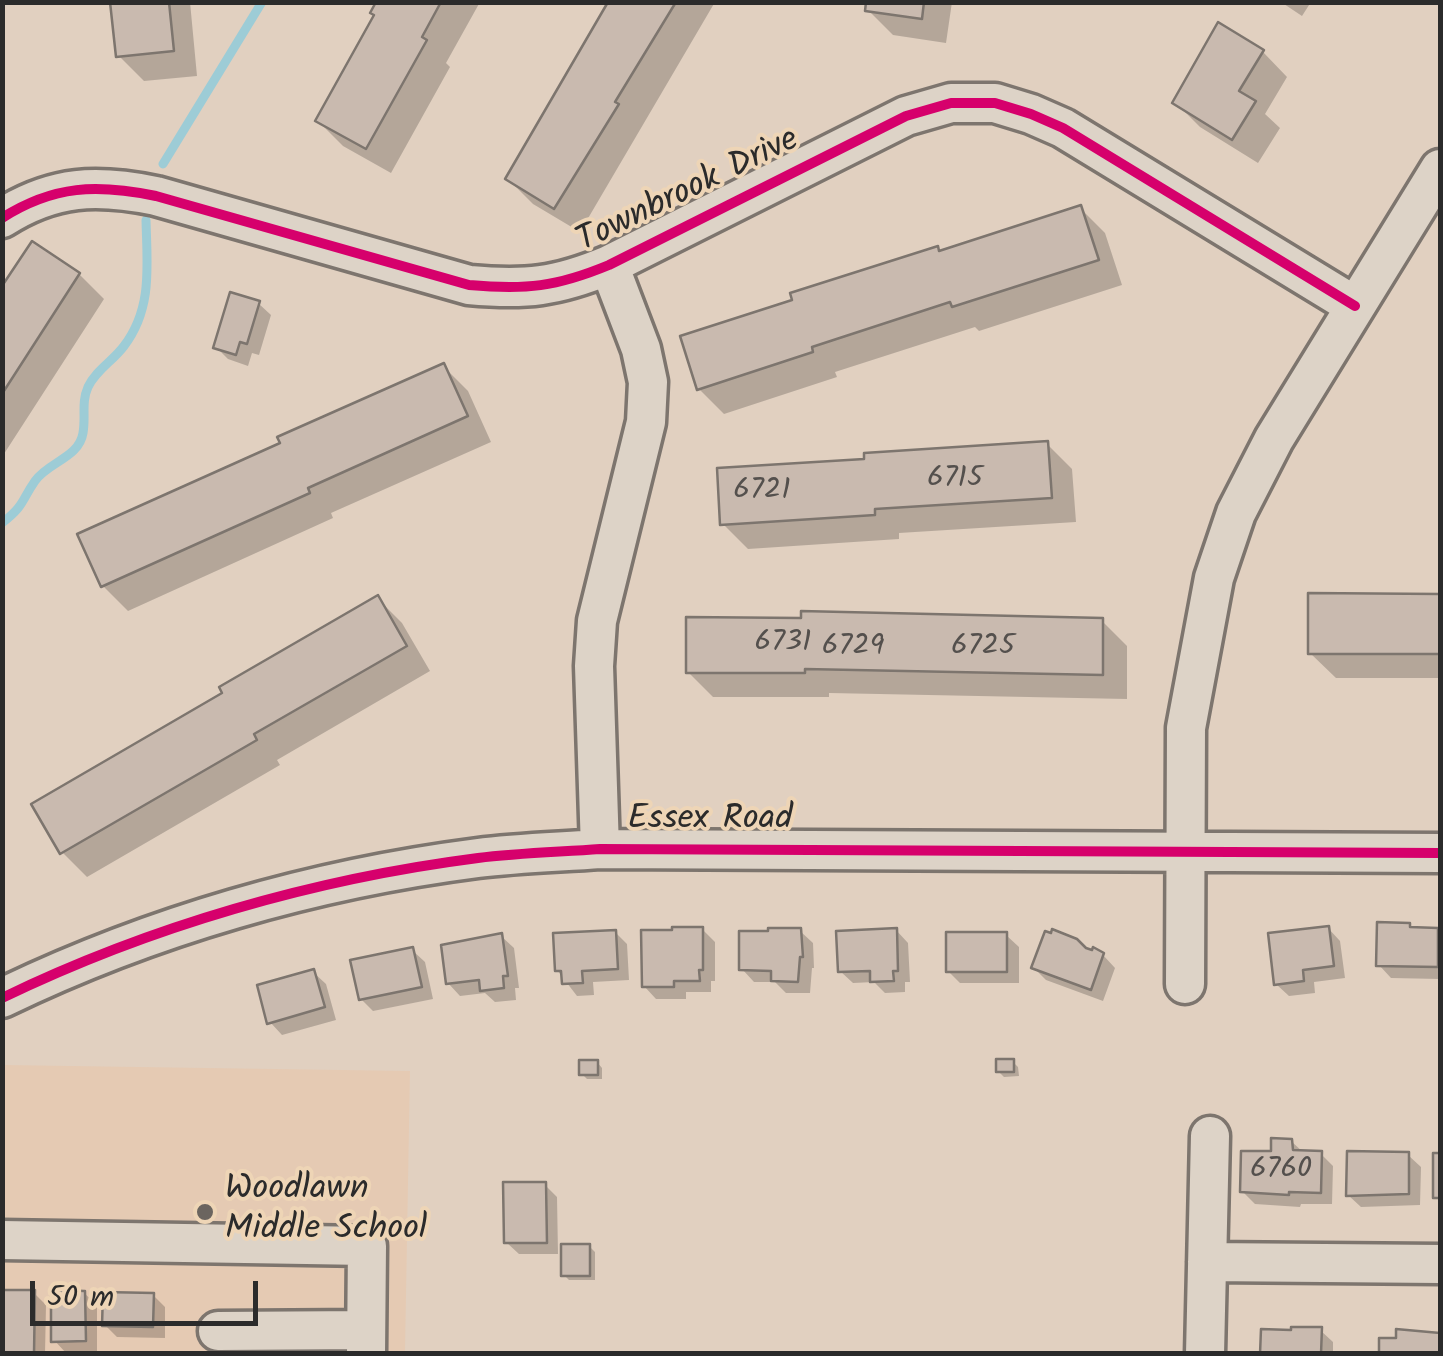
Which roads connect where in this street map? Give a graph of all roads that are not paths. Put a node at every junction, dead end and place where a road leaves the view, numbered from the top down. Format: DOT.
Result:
graph roads {
  1 [pos="1440,169"];
  2 [pos="2,218"];
  3 [pos="609,265"];
  4 [pos="1355,306"];
  5 [pos="600,850"];
  6 [pos="1185,852"];
  7 [pos="1440,854"];
  8 [pos="1184,984"];
  9 [pos="2,998"];
  10 [pos="1210,1136"];
  11 [pos="2,1240"];
  12 [pos="1207,1262"];
  13 [pos="1440,1264"];
  14 [pos="218,1330"];
  15 [pos="366,1342"];
  16 [pos="1205,1354"];
  1 -- 4 [label="street"];
  2 -- 3 [label="street, Townbrook Drive"];
  3 -- 4 [label="street, Townbrook Drive"];
  3 -- 5 [label="street, Townbrook Drive"];
  4 -- 6 [label="street"];
  5 -- 6 [label="street, Essex Road"];
  5 -- 9 [label="street, Essex Road"];
  6 -- 7 [label="street, Essex Road"];
  6 -- 8 [label="street"];
  10 -- 12 [label="street"];
  11 -- 15 [label="street"];
  12 -- 13 [label="street"];
  12 -- 16 [label="street"];
  14 -- 15 [label="street"];
}
